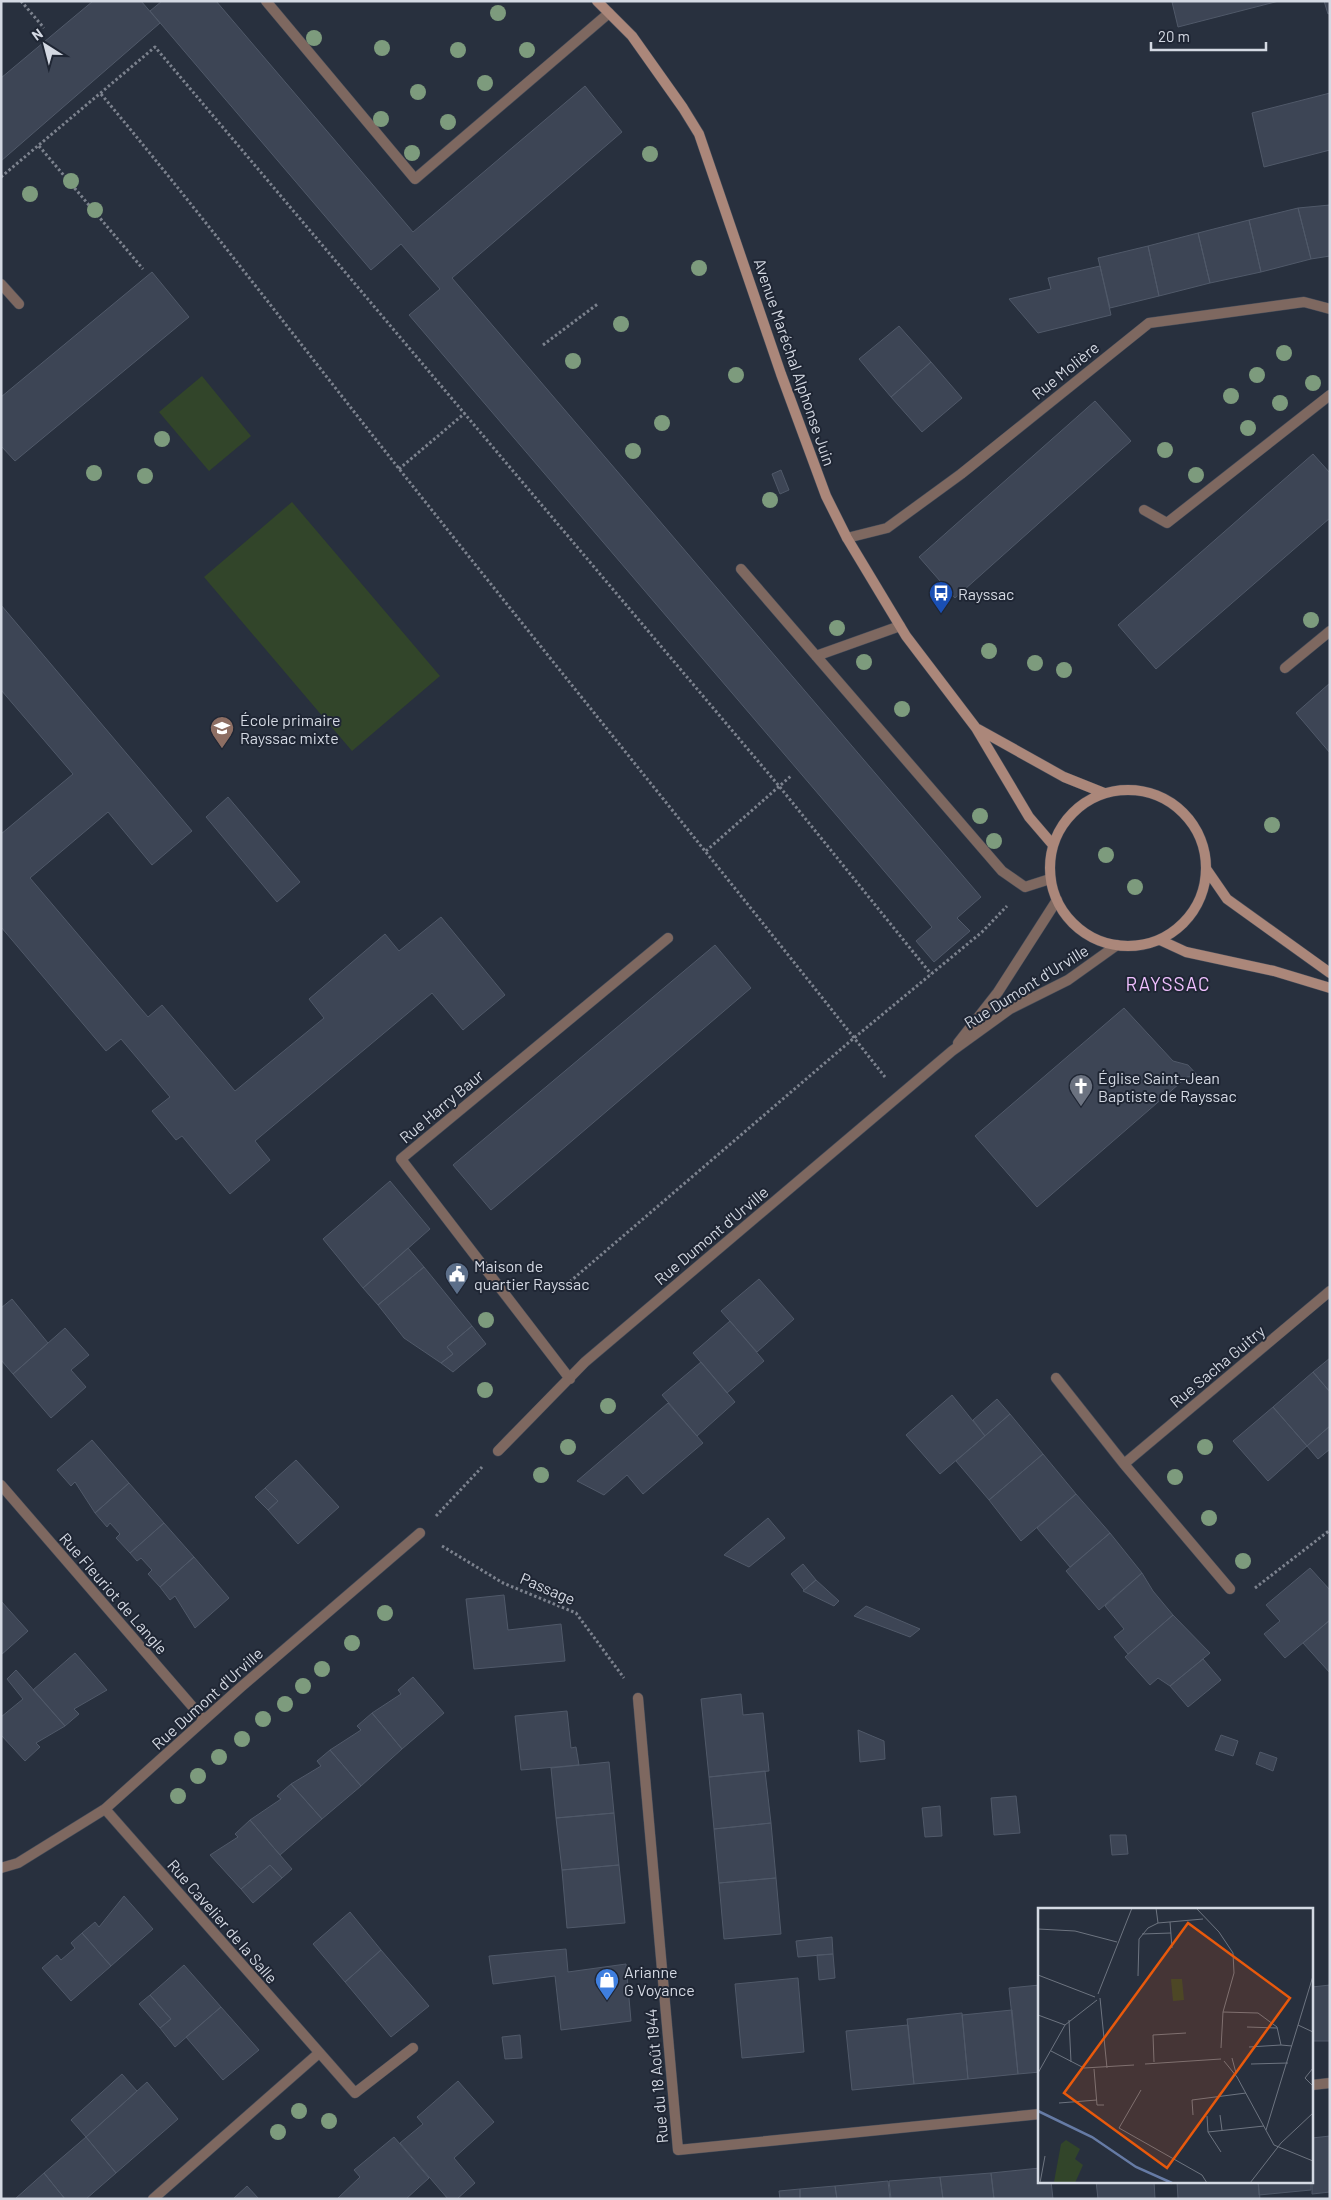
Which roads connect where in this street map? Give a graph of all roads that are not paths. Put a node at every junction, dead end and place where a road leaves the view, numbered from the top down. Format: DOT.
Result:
graph roads {
  1 [pos="266,1"];
  2 [pos="597,1"];
  3 [pos="609,13"];
  4 [pos="1,284"];
  5 [pos="19,304"];
  6 [pos="1330,309"];
  7 [pos="1330,395"];
  8 [pos="1144,510"];
  9 [pos="847,538"];
  10 [pos="741,569"];
  11 [pos="900,626"];
  12 [pos="1330,631"];
  13 [pos="816,656"];
  14 [pos="1285,668"];
  15 [pos="976,728"];
  16 [pos="1104,793"];
  17 [pos="1053,845"];
  18 [pos="1208,870"];
  19 [pos="1050,878"];
  20 [pos="1057,900"];
  21 [pos="668,938"];
  22 [pos="1160,940"];
  23 [pos="1117,945"];
  24 [pos="1330,972"];
  25 [pos="1330,988"];
  26 [pos="952,1051"];
  27 [pos="1330,1291"];
  28 [pos="570,1378"];
  29 [pos="1056,1378"];
  30 [pos="498,1451"];
  31 [pos="1124,1464"];
  32 [pos="1,1485"];
  33 [pos="420,1533"];
  34 [pos="1230,1589"];
  35 [pos="638,1698"];
  36 [pos="204,1720"];
  37 [pos="105,1809"];
  38 [pos="1,1868"];
  39 [pos="413,2048"];
  40 [pos="319,2053"];
  41 [pos="1330,2083"];
  42 [pos="1314,2085"];
  43 [pos="1038,2114"];
  44 [pos="153,2199"];
  1 -- 3 [label="street"];
  2 -- 3 [label="street, Avenue Maréchal Alphonse Juin"];
  3 -- 9 [label="street, Avenue Maréchal Alphonse Juin"];
  4 -- 5 [label="street"];
  6 -- 9 [label="street, Rue Molière"];
  7 -- 8 [label="street"];
  9 -- 11 [label="street, Avenue Maréchal Alphonse Juin"];
  10 -- 13 [label="street"];
  11 -- 13 [label="street"];
  11 -- 15 [label="street, Avenue Maréchal Alphonse Juin"];
  12 -- 14 [label="street"];
  13 -- 19 [label="street"];
  15 -- 16 [label="street, Avenue Maréchal Alphonse Juin"];
  15 -- 17 [label="street, Avenue Maréchal Alphonse Juin"];
  16 -- 17 [label="street"];
  16 -- 18 [label="street"];
  17 -- 19 [label="street"];
  18 -- 22 [label="street"];
  18 -- 24 [label="street"];
  19 -- 20 [label="street"];
  20 -- 23 [label="street"];
  20 -- 26 [label="street, Rue Dumont d'Urville"];
  21 -- 28 [label="street, Rue Harry Baur"];
  22 -- 23 [label="street"];
  22 -- 25 [label="street"];
  23 -- 26 [label="street, Rue Dumont d'Urville"];
  26 -- 28 [label="street, Rue Dumont d'Urville"];
  27 -- 31 [label="street, Rue Sacha Guitry"];
  28 -- 30 [label="street, Rue Dumont d'Urville"];
  29 -- 31 [label="street"];
  31 -- 34 [label="street"];
  32 -- 36 [label="street, Rue Fleuriot de Langle"];
  33 -- 36 [label="street, Rue Dumont d'Urville"];
  35 -- 43 [label="street, Rue du 18 Août 1944"];
  36 -- 37 [label="street, Rue Dumont d'Urville"];
  37 -- 38 [label="street, Rue Dumont d'Urville"];
  37 -- 40 [label="street, Rue Cavelier de la Salle"];
  39 -- 40 [label="street, Rue Cavelier de la Salle"];
  40 -- 44 [label="street"];
  41 -- 42 [label="street"];
}
